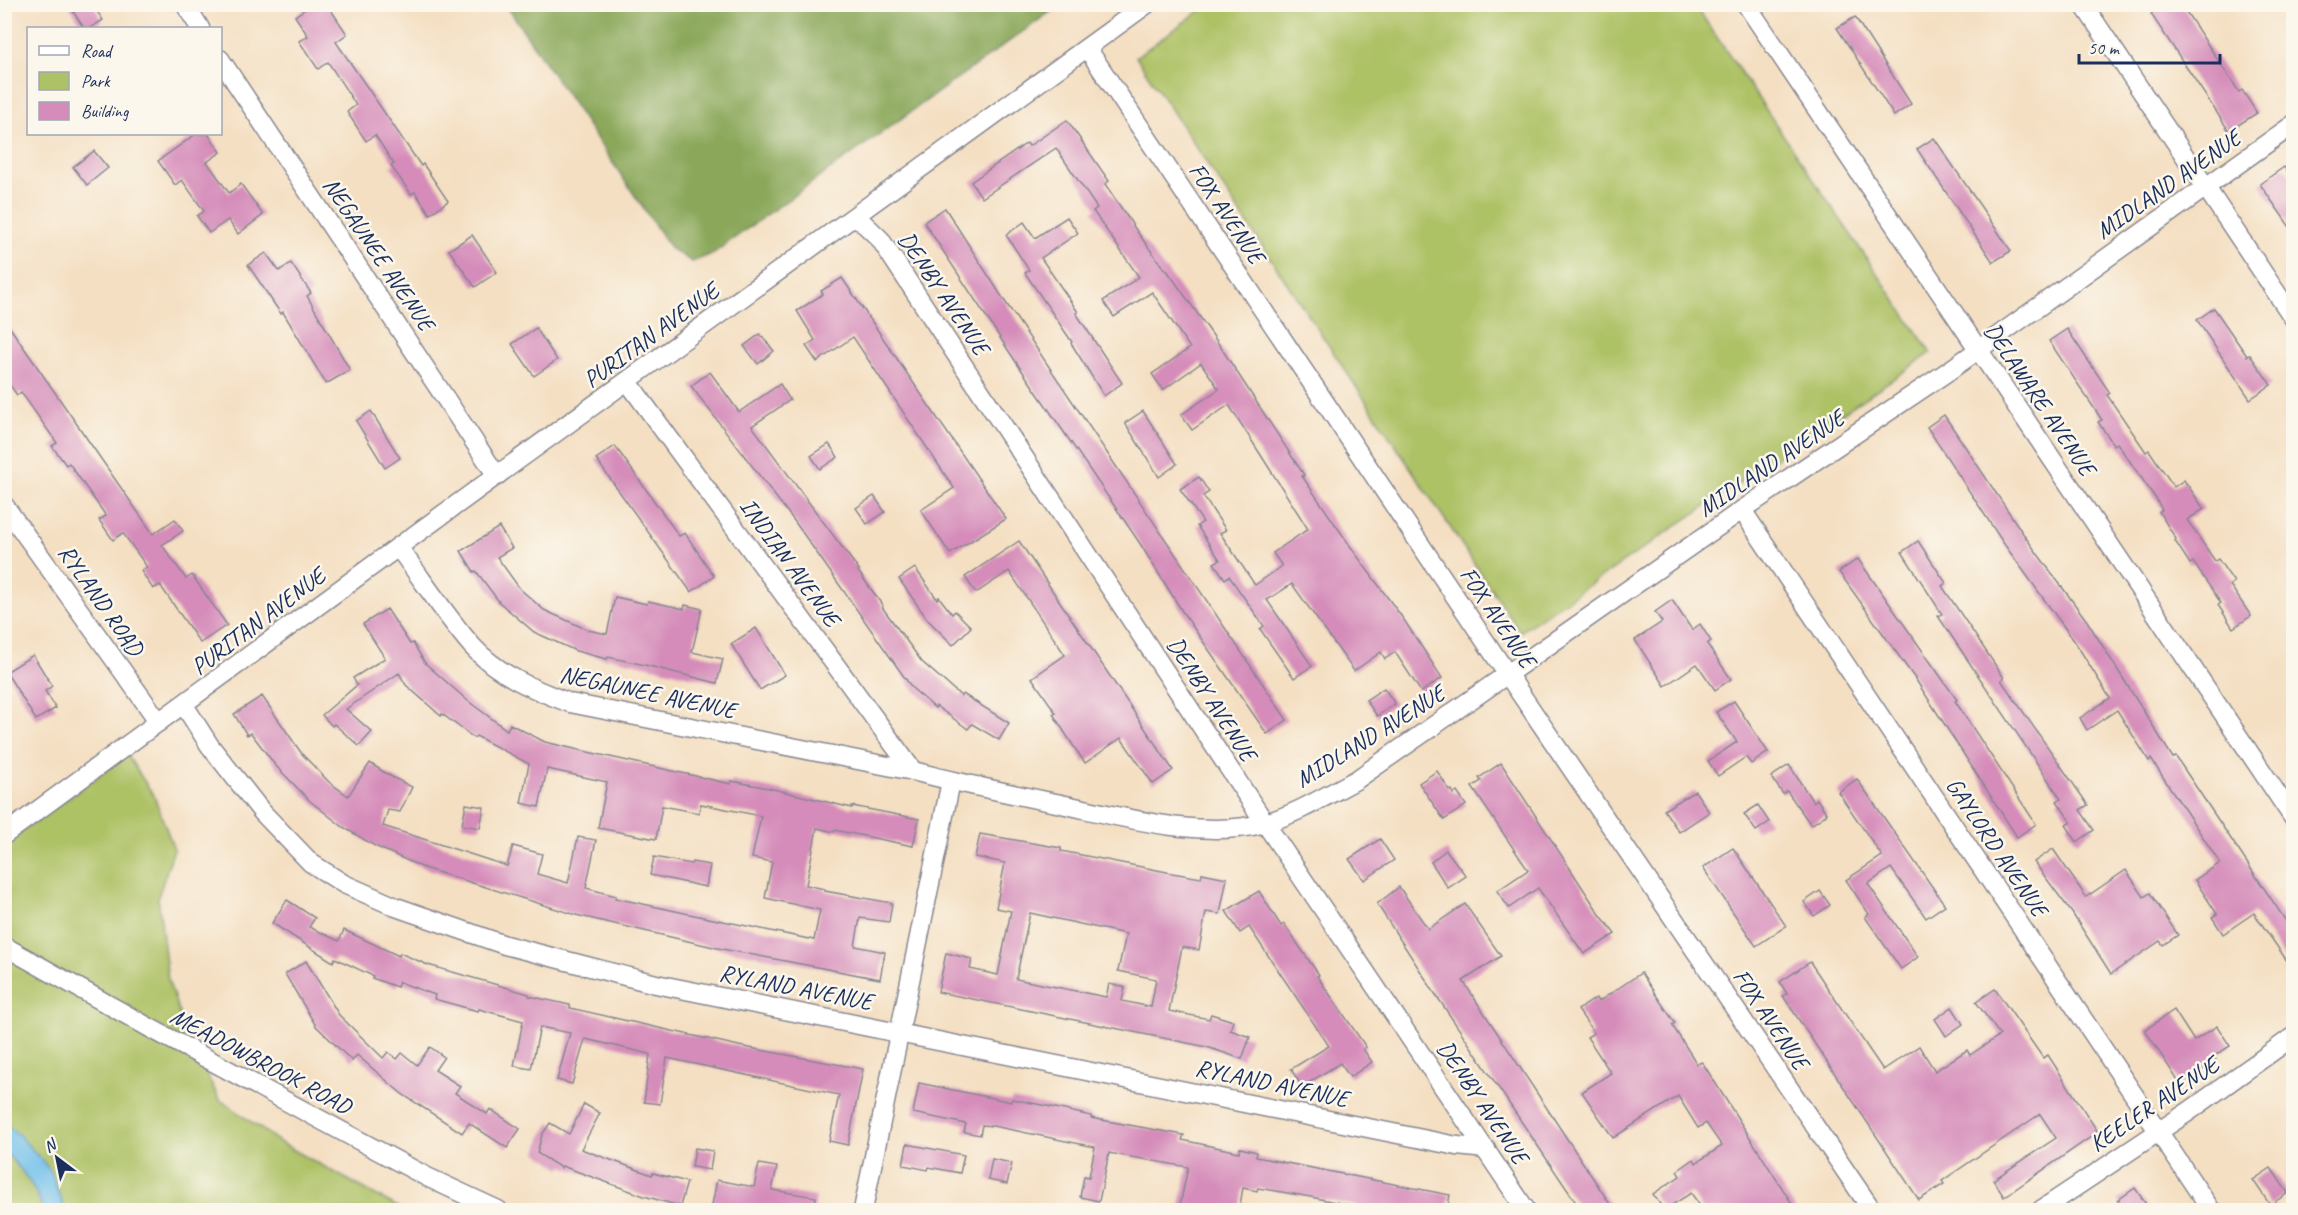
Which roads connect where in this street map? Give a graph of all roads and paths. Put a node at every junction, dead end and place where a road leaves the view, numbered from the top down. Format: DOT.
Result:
graph roads {
  1 [pos="185,4"];
  2 [pos="1147,4"];
  3 [pos="1746,4"];
  4 [pos="2083,4"];
  5 [pos="200,27"];
  6 [pos="1087,48"];
  7 [pos="222,62"];
  8 [pos="2294,124"];
  9 [pos="2205,187"];
  10 [pos="856,216"];
  11 [pos="2294,319"];
  12 [pos="1977,349"];
  13 [pos="628,382"];
  14 [pos="497,476"];
  15 [pos="4,505"];
  16 [pos="1742,510"];
  17 [pos="398,547"];
  18 [pos="1508,675"];
  19 [pos="184,705"];
  20 [pos="159,722"];
  21 [pos="914,771"];
  22 [pos="951,781"];
  23 [pos="2294,819"];
  24 [pos="1264,823"];
  25 [pos="4,835"];
  26 [pos="4,946"];
  27 [pos="899,1032"];
  28 [pos="2294,1036"];
  29 [pos="2158,1132"];
  30 [pos="1486,1149"];
  31 [pos="498,1210"];
  32 [pos="863,1210"];
  33 [pos="1526,1210"];
  34 [pos="1872,1210"];
  35 [pos="2041,1210"];
  36 [pos="2211,1210"];
  1 -- 5 [label="street"];
  2 -- 6 [label="street, PURITAN AVENUE"];
  3 -- 12 [label="street, DELAWARE AVENUE"];
  4 -- 9 [label="street"];
  6 -- 10 [label="street, PURITAN AVENUE"];
  6 -- 18 [label="street, FOX AVENUE"];
  7 -- 14 [label="street, NEGAUNEE AVENUE"];
  8 -- 9 [label="street, MIDLAND AVENUE"];
  9 -- 11 [label="street"];
  9 -- 12 [label="street, MIDLAND AVENUE"];
  10 -- 13 [label="street, PURITAN AVENUE"];
  10 -- 24 [label="street, DENBY AVENUE"];
  12 -- 16 [label="street, MIDLAND AVENUE"];
  12 -- 23 [label="street, DELAWARE AVENUE"];
  13 -- 14 [label="street, PURITAN AVENUE"];
  13 -- 21 [label="street, INDIAN AVENUE"];
  14 -- 17 [label="street, PURITAN AVENUE"];
  15 -- 20 [label="street, RYLAND ROAD"];
  16 -- 18 [label="street, MIDLAND AVENUE"];
  16 -- 29 [label="street, GAYLORD AVENUE"];
  17 -- 19 [label="street, PURITAN AVENUE"];
  17 -- 21 [label="street, NEGAUNEE AVENUE"];
  18 -- 24 [label="street, MIDLAND AVENUE"];
  18 -- 34 [label="street, FOX AVENUE"];
  19 -- 20 [label="street, PURITAN AVENUE"];
  19 -- 27 [label="street, RYLAND AVENUE"];
  20 -- 25 [label="street"];
  21 -- 22 [label="street, NEGAUNEE AVENUE"];
  22 -- 24 [label="street"];
  22 -- 27 [label="street"];
  24 -- 30 [label="street, DENBY AVENUE"];
  26 -- 31 [label="street, MEADOWBROOK ROAD"];
  27 -- 30 [label="street, RYLAND AVENUE"];
  27 -- 32 [label="street"];
  28 -- 29 [label="street, KEELER AVENUE"];
  29 -- 35 [label="street, KEELER AVENUE"];
  29 -- 36 [label="street, GAYLORD AVENUE"];
  30 -- 33 [label="street, DENBY AVENUE"];
}
